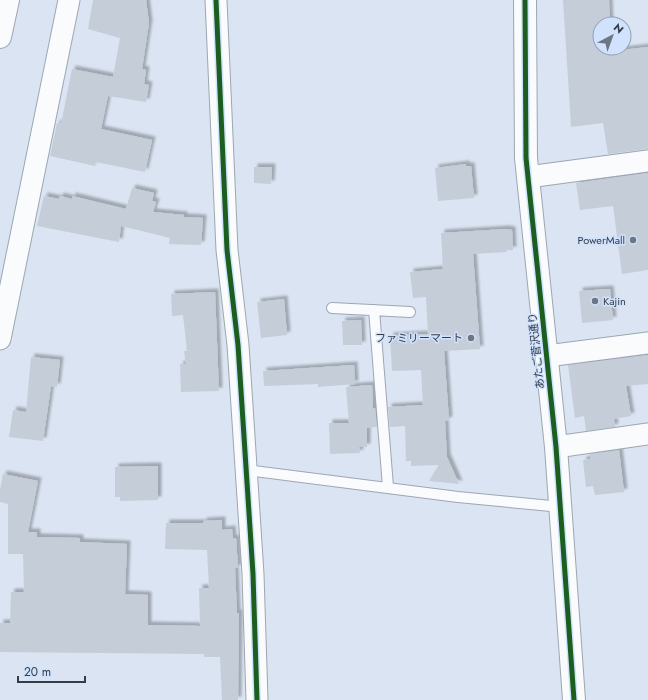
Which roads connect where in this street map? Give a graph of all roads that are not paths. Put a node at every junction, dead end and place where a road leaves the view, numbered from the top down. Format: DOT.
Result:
graph roads {
  1 [pos="8,0"];
  2 [pos="69,0"];
  3 [pos="216,0"];
  4 [pos="525,0"];
  5 [pos="0,37"];
  6 [pos="648,162"];
  7 [pos="528,177"];
  8 [pos="332,308"];
  9 [pos="374,310"];
  10 [pos="410,312"];
  11 [pos="0,339"];
  12 [pos="648,343"];
  13 [pos="547,356"];
  14 [pos="648,434"];
  15 [pos="556,447"];
  16 [pos="246,470"];
  17 [pos="388,487"];
  18 [pos="561,507"];
  19 [pos="257,700"];
  20 [pos="574,700"];
  1 -- 5 [label="main road"];
  2 -- 11 [label="street"];
  3 -- 16 [label="street"];
  4 -- 7 [label="main road, あたご菅沢通り"];
  6 -- 7 [label="street"];
  7 -- 13 [label="main road, あたご菅沢通り"];
  8 -- 9 [label="lane"];
  9 -- 10 [label="lane"];
  9 -- 17 [label="lane"];
  12 -- 13 [label="street"];
  13 -- 15 [label="main road, あたご菅沢通り"];
  14 -- 15 [label="street"];
  15 -- 18 [label="main road, あたご菅沢通り"];
  16 -- 17 [label="lane"];
  16 -- 19 [label="street"];
  17 -- 18 [label="lane"];
  18 -- 20 [label="main road, あたご菅沢通り"];
}
